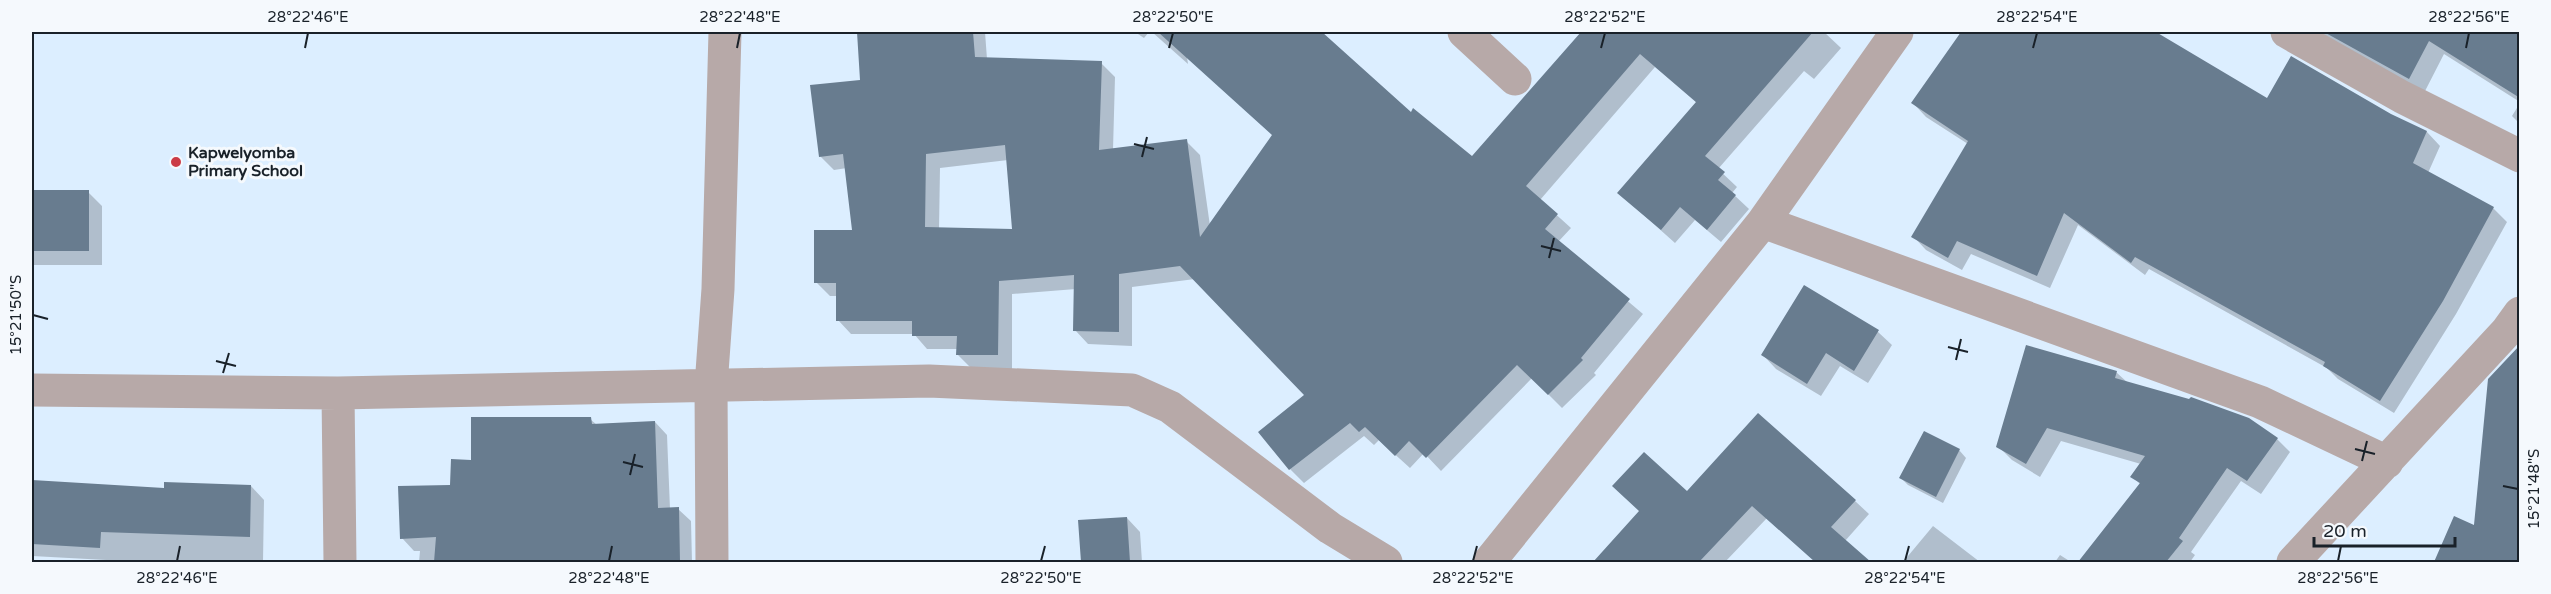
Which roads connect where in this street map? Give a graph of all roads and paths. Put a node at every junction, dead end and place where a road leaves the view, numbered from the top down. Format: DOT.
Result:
graph roads {
  1 [pos="725,32"];
  2 [pos="1464,32"];
  3 [pos="1897,32"];
  4 [pos="2286,32"];
  5 [pos="1515,79"];
  6 [pos="2520,156"];
  7 [pos="1763,222"];
  8 [pos="2517,321"];
  9 [pos="711,386"];
  10 [pos="32,390"];
  11 [pos="338,393"];
  12 [pos="2387,462"];
  13 [pos="340,562"];
  14 [pos="712,562"];
  15 [pos="1386,562"];
  16 [pos="1489,562"];
  17 [pos="2293,562"];
  1 -- 9 [label="street"];
  2 -- 5 [label="street"];
  3 -- 7 [label="street"];
  4 -- 6 [label="street"];
  7 -- 12 [label="street"];
  7 -- 16 [label="street"];
  8 -- 12 [label="street"];
  9 -- 11 [label="street"];
  9 -- 14 [label="street"];
  9 -- 15 [label="street"];
  10 -- 11 [label="street"];
  11 -- 13 [label="street"];
  12 -- 17 [label="street"];
}
